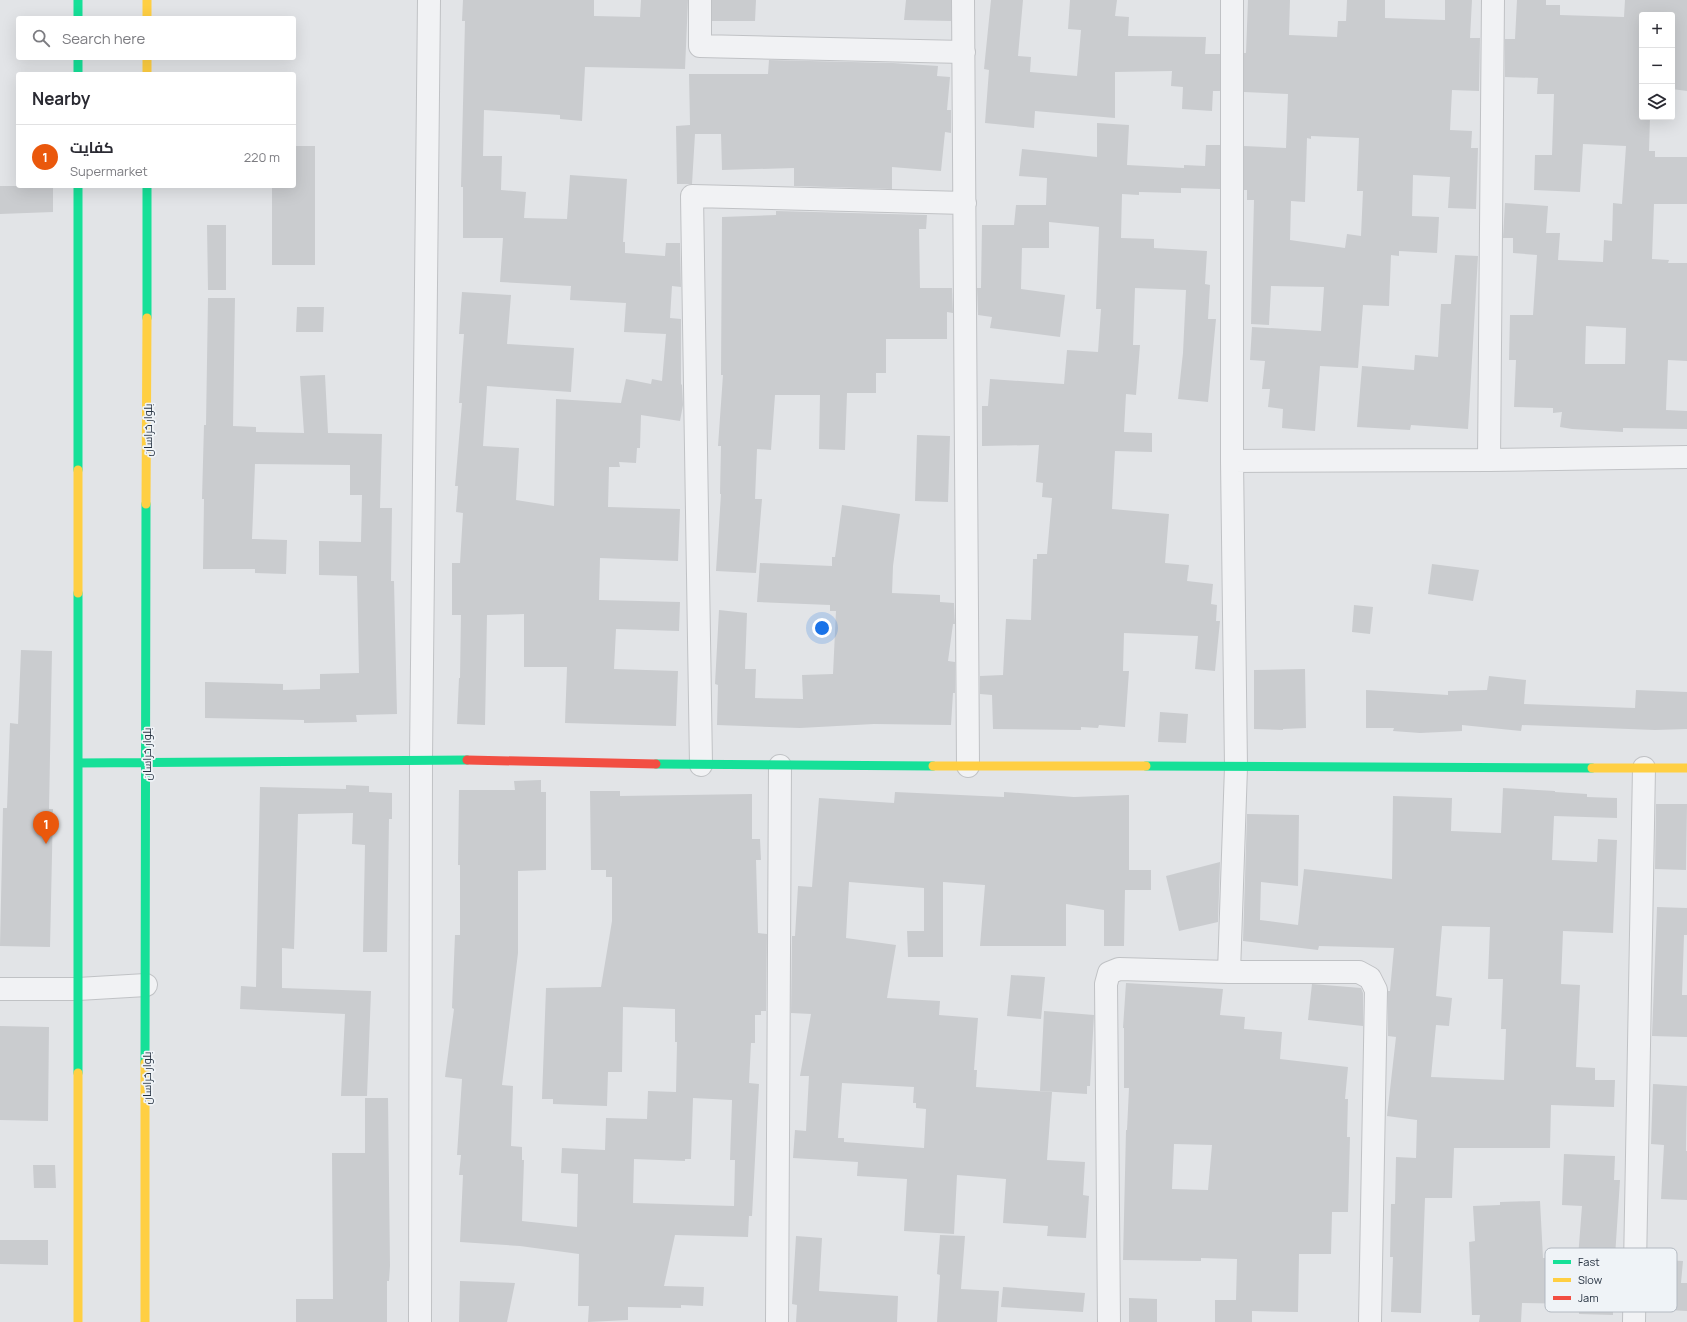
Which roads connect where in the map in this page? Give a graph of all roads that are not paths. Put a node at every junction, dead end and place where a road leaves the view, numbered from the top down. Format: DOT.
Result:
graph roads {
  1 [pos="78,0"];
  2 [pos="147,0"];
  3 [pos="429,0"];
  4 [pos="700,0"];
  5 [pos="963,0"];
  6 [pos="1232,0"];
  7 [pos="1493,0"];
  8 [pos="78,16"];
  9 [pos="147,16"];
  10 [pos="964,52"];
  11 [pos="78,60"];
  12 [pos="147,60"];
  13 [pos="78,72"];
  14 [pos="147,72"];
  15 [pos="78,188"];
  16 [pos="147,188"];
  17 [pos="965,203"];
  18 [pos="1687,456"];
  19 [pos="1489,460"];
  20 [pos="1232,461"];
  21 [pos="421,759"];
  22 [pos="78,763"];
  23 [pos="146,763"];
  24 [pos="701,765"];
  25 [pos="780,766"];
  26 [pos="968,766"];
  27 [pos="1236,767"];
  28 [pos="1644,768"];
  29 [pos="1687,768"];
  30 [pos="1229,972"];
  31 [pos="146,985"];
  32 [pos="0,989"];
  33 [pos="78,989"];
  34 [pos="1635,1248"];
  35 [pos="1634,1312"];
  36 [pos="78,1322"];
  37 [pos="145,1322"];
  38 [pos="420,1322"];
  39 [pos="777,1322"];
  40 [pos="1109,1322"];
  41 [pos="1370,1322"];
  42 [pos="1634,1322"];
  1 -- 8 [label="main road"];
  2 -- 9 [label="main road"];
  3 -- 21 [label="street"];
  4 -- 10 [label="street"];
  5 -- 10 [label="street"];
  6 -- 20 [label="street"];
  7 -- 19 [label="street"];
  10 -- 17 [label="street"];
  11 -- 13 [label="main road"];
  12 -- 14 [label="main road"];
  15 -- 22 [label="main road"];
  16 -- 23 [label="main road, بلوار خراسان"];
  17 -- 24 [label="street"];
  17 -- 26 [label="street"];
  18 -- 19 [label="street"];
  19 -- 20 [label="street"];
  20 -- 27 [label="street"];
  21 -- 23 [label="main road"];
  21 -- 24 [label="main road"];
  21 -- 38 [label="street"];
  22 -- 23 [label="main road"];
  22 -- 33 [label="main road"];
  23 -- 31 [label="main road, بلوار خراسان"];
  24 -- 25 [label="main road"];
  25 -- 26 [label="main road"];
  25 -- 39 [label="street"];
  26 -- 27 [label="main road"];
  27 -- 28 [label="main road"];
  27 -- 30 [label="street"];
  28 -- 29 [label="main road"];
  28 -- 34 [label="street"];
  30 -- 40 [label="street"];
  30 -- 41 [label="street"];
  31 -- 33 [label="street"];
  31 -- 37 [label="main road, بلوار خراسان"];
  32 -- 33 [label="street"];
  33 -- 36 [label="main road"];
  35 -- 42 [label="street"];
}
